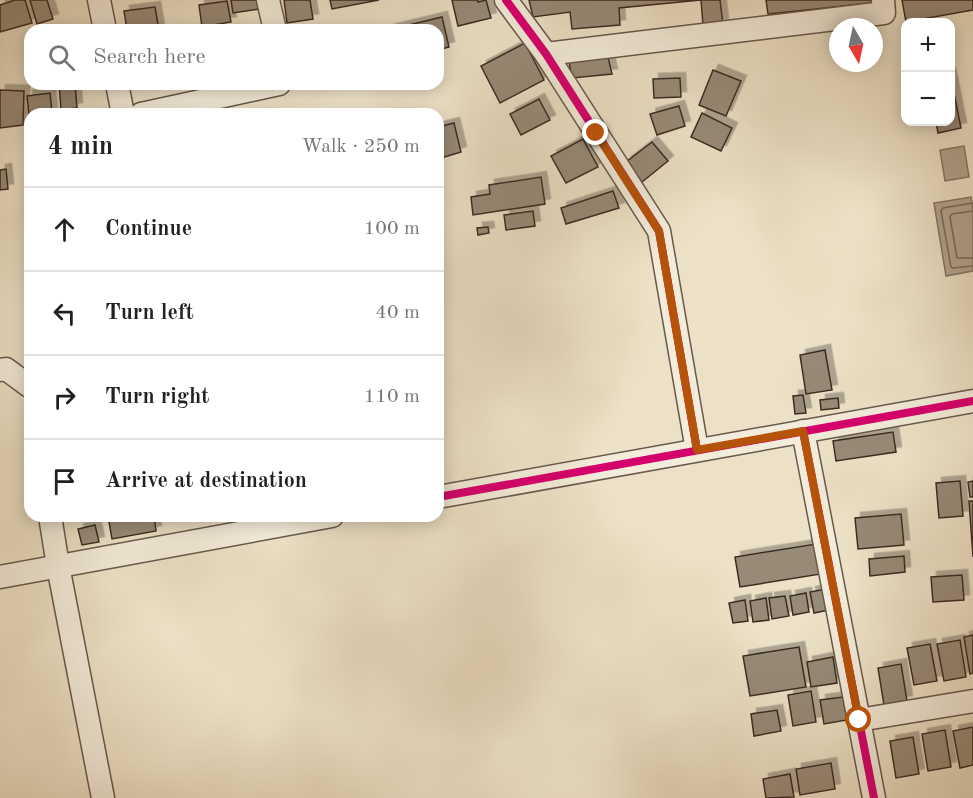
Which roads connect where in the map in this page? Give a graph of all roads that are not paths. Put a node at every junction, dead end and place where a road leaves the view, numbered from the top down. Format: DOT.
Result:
graph roads {
  1 [pos="99,0"];
  2 [pos="268,0"];
  3 [pos="506,0"];
  4 [pos="883,0"];
  5 [pos="104,24"];
  6 [pos="274,24"];
  7 [pos="546,54"];
  8 [pos="118,90"];
  9 [pos="251,90"];
  10 [pos="122,108"];
  11 [pos="169,108"];
  12 [pos="0,370"];
  13 [pos="24,383"];
  14 [pos="973,401"];
  15 [pos="803,431"];
  16 [pos="697,450"];
  17 [pos="444,496"];
  18 [pos="51,522"];
  19 [pos="299,522"];
  20 [pos="57,566"];
  21 [pos="0,577"];
  22 [pos="973,701"];
  23 [pos="859,720"];
  24 [pos="103,798"];
  25 [pos="874,798"];
  1 -- 5 [label="street"];
  2 -- 6 [label="street"];
  3 -- 7 [label="street"];
  4 -- 7 [label="street"];
  7 -- 16 [label="street"];
  8 -- 10 [label="street"];
  9 -- 11 [label="street"];
  12 -- 13 [label="street"];
  14 -- 15 [label="street"];
  15 -- 16 [label="street"];
  15 -- 23 [label="street"];
  16 -- 17 [label="street"];
  18 -- 20 [label="street"];
  19 -- 20 [label="street"];
  20 -- 21 [label="street"];
  20 -- 24 [label="street"];
  22 -- 23 [label="street"];
  23 -- 25 [label="street"];
}
